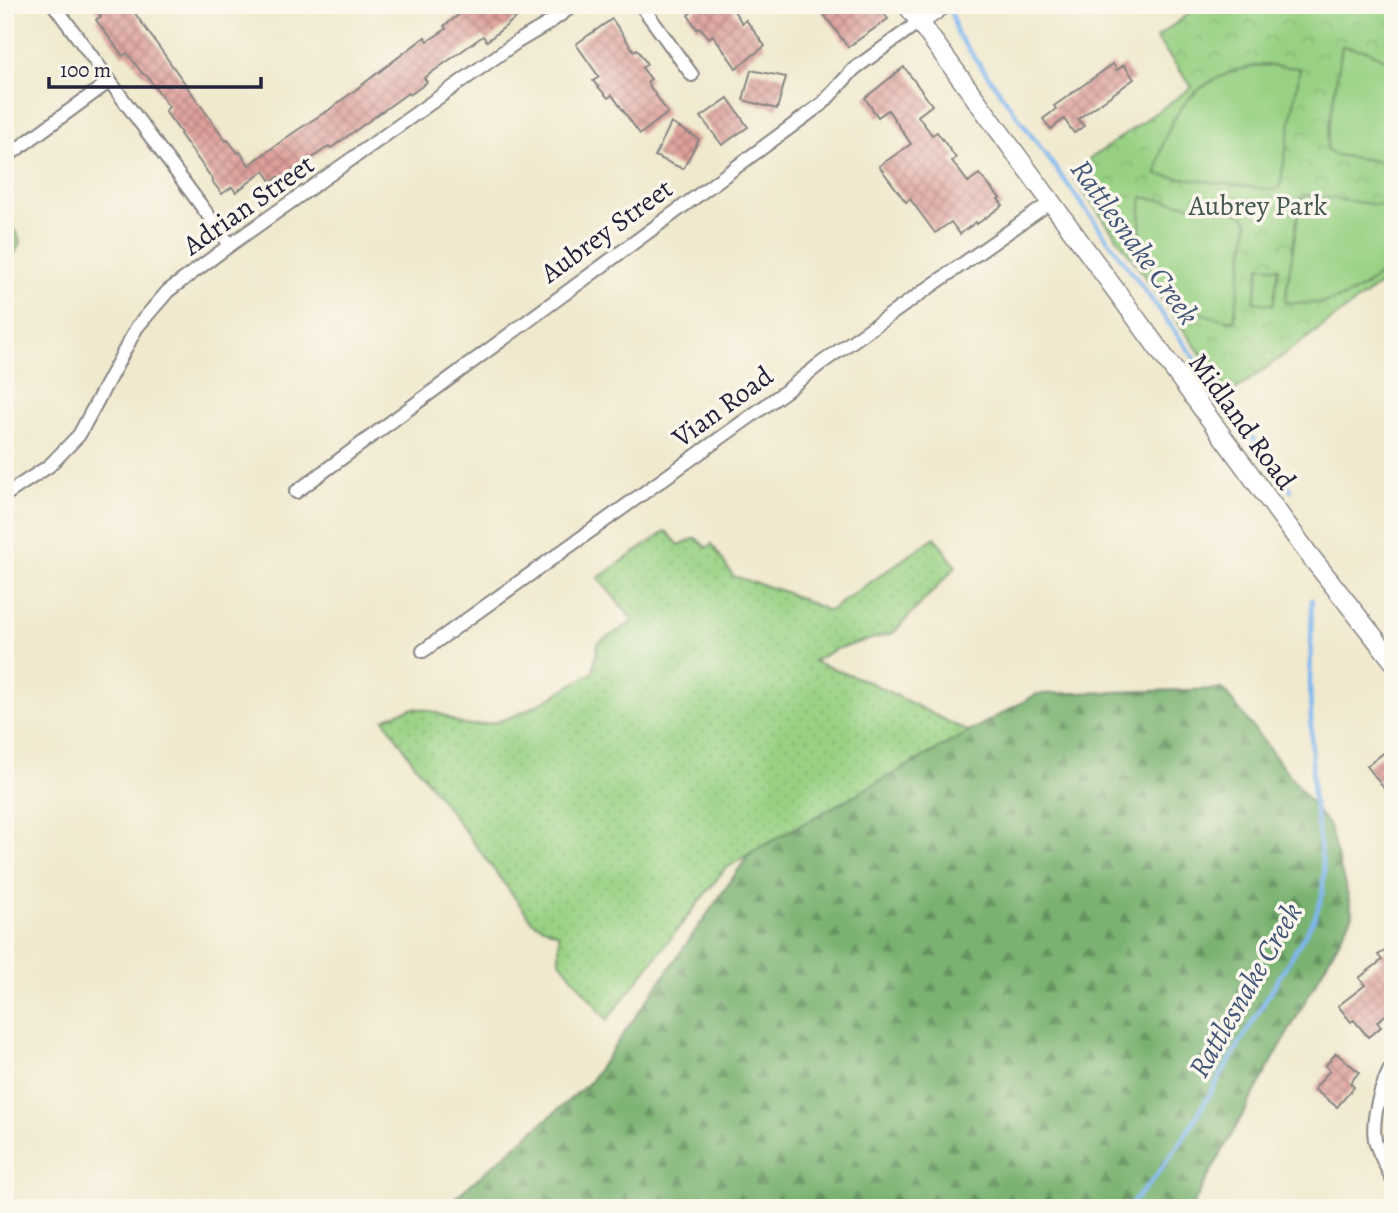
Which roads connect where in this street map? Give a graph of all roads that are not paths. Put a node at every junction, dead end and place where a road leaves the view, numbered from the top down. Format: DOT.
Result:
graph roads {
  1 [pos="54,5"];
  2 [pos="574,5"];
  3 [pos="642,5"];
  4 [pos="907,5"];
  5 [pos="943,5"];
  6 [pos="919,22"];
  7 [pos="692,75"];
  8 [pos="110,81"];
  9 [pos="5,158"];
  10 [pos="1051,202"];
  11 [pos="230,245"];
  12 [pos="296,492"];
  13 [pos="5,495"];
  14 [pos="423,651"];
  15 [pos="1393,661"];
  16 [pos="1393,1063"];
  17 [pos="1393,1181"];
  1 -- 8 [label="street"];
  2 -- 11 [label="street, Adrian Street"];
  3 -- 7 [label="street"];
  4 -- 6 [label="main road, Midland Road"];
  5 -- 6 [label="main road, Aubrey Street"];
  6 -- 10 [label="main road, Midland Road"];
  6 -- 12 [label="street, Aubrey Street"];
  8 -- 9 [label="street"];
  8 -- 11 [label="street"];
  10 -- 14 [label="street, Vian Road"];
  10 -- 15 [label="main road, Midland Road"];
  11 -- 13 [label="street, Adrian Street"];
  16 -- 17 [label="street"];
}
